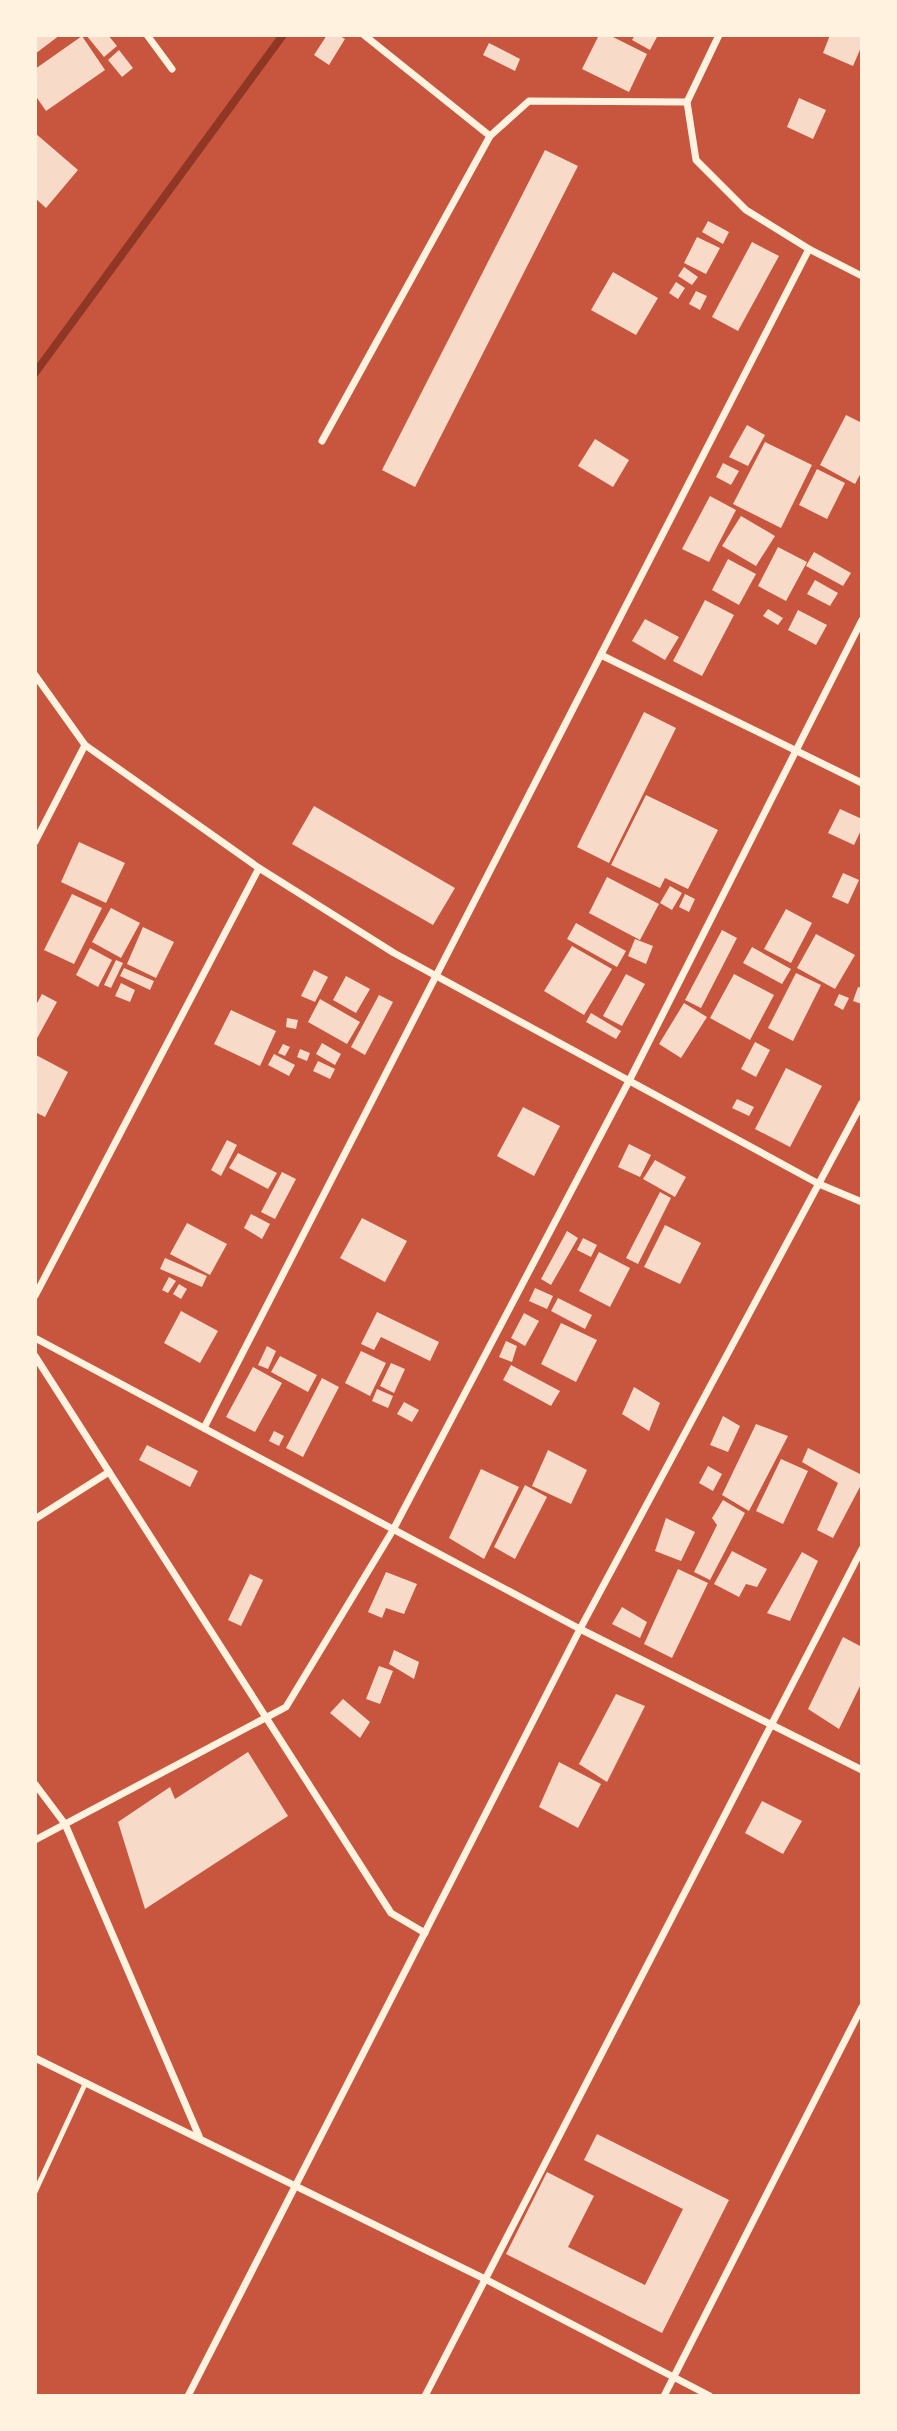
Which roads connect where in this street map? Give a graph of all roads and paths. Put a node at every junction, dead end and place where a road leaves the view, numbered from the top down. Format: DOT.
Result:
graph roads {
  1 [pos="147,35"];
  2 [pos="364,35"];
  3 [pos="719,35"];
  4 [pos="172,69"];
  5 [pos="687,102"];
  6 [pos="490,136"];
  7 [pos="810,249"];
  8 [pos="862,275"];
  9 [pos="322,441"];
  10 [pos="862,620"];
  11 [pos="601,655"];
  12 [pos="35,675"];
  13 [pos="86,745"];
  14 [pos="796,751"];
  15 [pos="862,783"];
  16 [pos="35,842"];
  17 [pos="259,868"];
  18 [pos="436,976"];
  19 [pos="629,1081"];
  20 [pos="862,1103"];
  21 [pos="820,1184"];
  22 [pos="862,1202"];
  23 [pos="35,1296"];
  24 [pos="35,1338"];
  25 [pos="35,1356"];
  26 [pos="204,1428"];
  27 [pos="109,1472"];
  28 [pos="35,1519"];
  29 [pos="393,1530"];
  30 [pos="862,1549"];
  31 [pos="580,1629"];
  32 [pos="266,1717"];
  33 [pos="772,1724"];
  34 [pos="862,1770"];
  35 [pos="35,1784"];
  36 [pos="65,1824"];
  37 [pos="35,1840"];
  38 [pos="425,1933"];
  39 [pos="862,2007"];
  40 [pos="35,2058"];
  41 [pos="86,2082"];
  42 [pos="199,2136"];
  43 [pos="296,2188"];
  44 [pos="35,2192"];
  45 [pos="485,2279"];
  46 [pos="673,2377"];
  47 [pos="188,2396"];
  48 [pos="425,2396"];
  49 [pos="664,2396"];
  50 [pos="710,2396"];
  1 -- 4 [label="street"];
  2 -- 6 [label="street"];
  3 -- 5 [label="street"];
  5 -- 6 [label="street"];
  5 -- 7 [label="street"];
  6 -- 9 [label="street"];
  7 -- 8 [label="street"];
  7 -- 11 [label="street"];
  10 -- 14 [label="street"];
  11 -- 14 [label="street"];
  11 -- 18 [label="street"];
  12 -- 13 [label="street"];
  13 -- 16 [label="street"];
  13 -- 17 [label="street"];
  14 -- 15 [label="street"];
  14 -- 19 [label="street"];
  17 -- 18 [label="street"];
  17 -- 23 [label="street"];
  18 -- 19 [label="street"];
  18 -- 26 [label="street"];
  19 -- 21 [label="street"];
  19 -- 29 [label="street"];
  20 -- 21 [label="street"];
  21 -- 22 [label="street"];
  21 -- 31 [label="street"];
  24 -- 26 [label="street"];
  25 -- 27 [label="street"];
  26 -- 29 [label="street"];
  27 -- 28 [label="street"];
  27 -- 32 [label="street"];
  29 -- 31 [label="street"];
  29 -- 32 [label="street"];
  30 -- 33 [label="street"];
  31 -- 33 [label="street"];
  31 -- 38 [label="street"];
  32 -- 36 [label="street"];
  32 -- 38 [label="street"];
  33 -- 34 [label="street"];
  33 -- 45 [label="street"];
  35 -- 36 [label="street"];
  36 -- 37 [label="street"];
  36 -- 42 [label="street"];
  38 -- 43 [label="street"];
  39 -- 46 [label="street"];
  40 -- 41 [label="street"];
  41 -- 42 [label="street"];
  41 -- 44 [label="lane"];
  42 -- 43 [label="street"];
  43 -- 45 [label="street"];
  43 -- 47 [label="street"];
  45 -- 46 [label="street"];
  45 -- 48 [label="street"];
  46 -- 49 [label="street"];
  46 -- 50 [label="street"];
}
